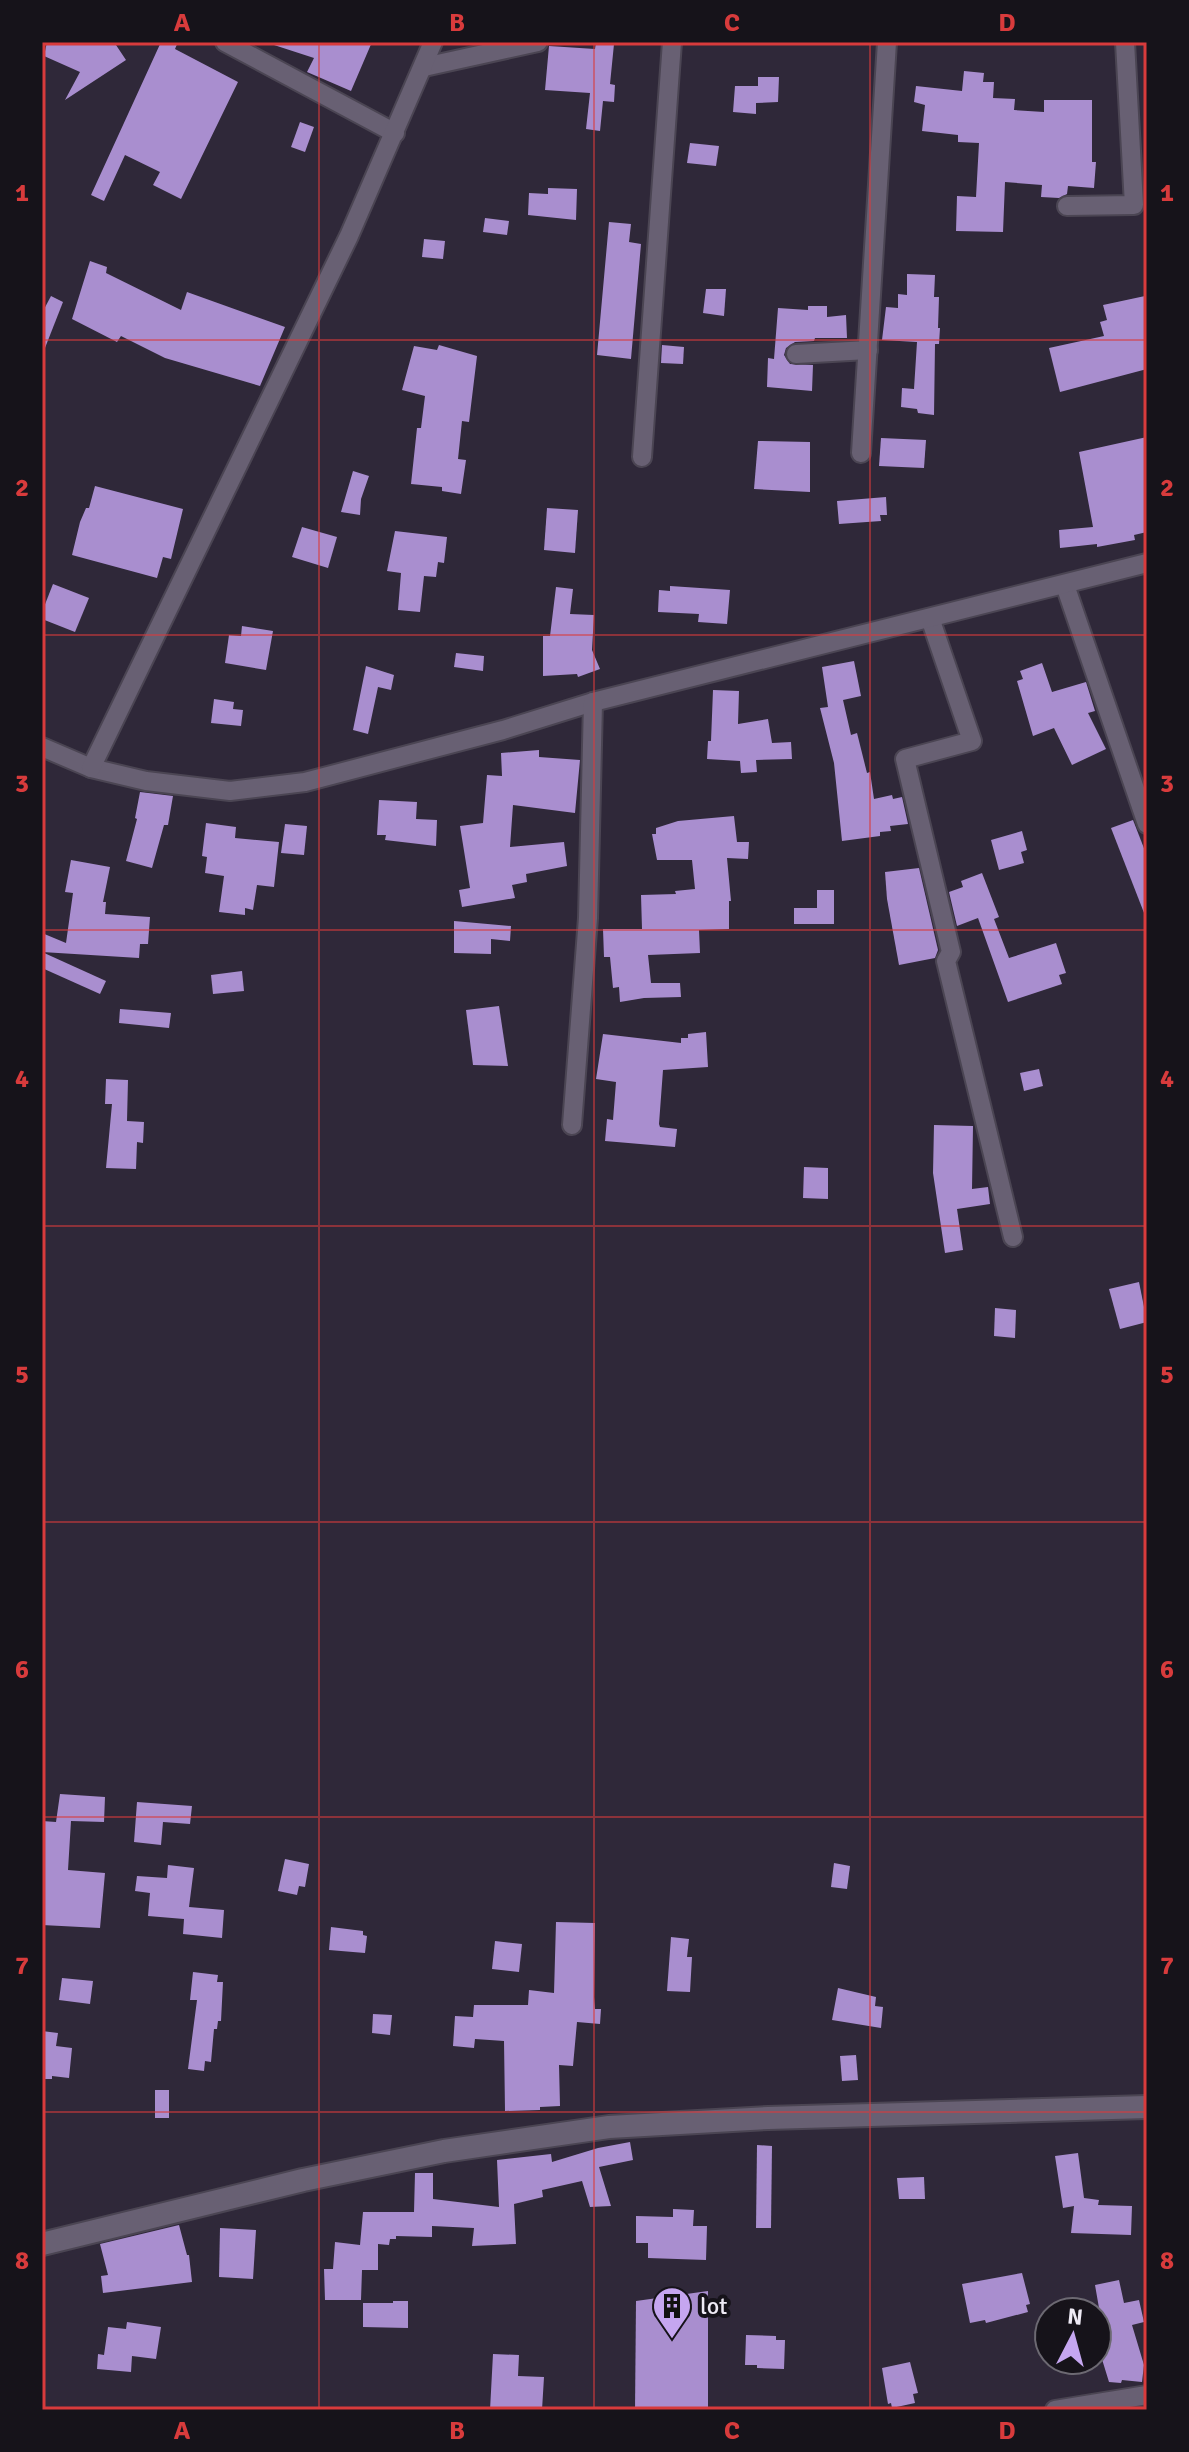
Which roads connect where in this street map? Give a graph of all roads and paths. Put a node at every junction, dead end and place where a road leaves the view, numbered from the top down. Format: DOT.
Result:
graph roads {
  1 [pos="225,42"];
  2 [pos="433,42"];
  3 [pos="538,42"];
  4 [pos="672,42"];
  5 [pos="887,42"];
  6 [pos="1125,42"];
  7 [pos="424,67"];
  8 [pos="395,133"];
  9 [pos="1139,156"];
  10 [pos="1067,206"];
  11 [pos="868,350"];
  12 [pos="796,354"];
  13 [pos="861,453"];
  14 [pos="642,457"];
  15 [pos="1147,563"];
  16 [pos="1065,585"];
  17 [pos="930,618"];
  18 [pos="593,702"];
  19 [pos="42,747"];
  20 [pos="91,768"];
  21 [pos="1147,824"];
  22 [pos="572,1125"];
  23 [pos="1013,1237"];
  24 [pos="1147,2107"];
  25 [pos="42,2244"];
  26 [pos="1147,2395"];
  27 [pos="1055,2410"];
  1 -- 8 [label="street"];
  2 -- 7 [label="street"];
  3 -- 7 [label="street"];
  4 -- 14 [label="street"];
  5 -- 11 [label="street"];
  6 -- 9 [label="street"];
  7 -- 8 [label="street"];
  8 -- 20 [label="street"];
  9 -- 10 [label="street"];
  11 -- 12 [label="street"];
  11 -- 13 [label="street"];
  15 -- 16 [label="street"];
  16 -- 17 [label="street"];
  16 -- 21 [label="street"];
  17 -- 18 [label="street"];
  17 -- 23 [label="street"];
  18 -- 20 [label="street"];
  18 -- 22 [label="street"];
  19 -- 20 [label="street"];
  24 -- 25 [label="street"];
  26 -- 27 [label="street"];
}
